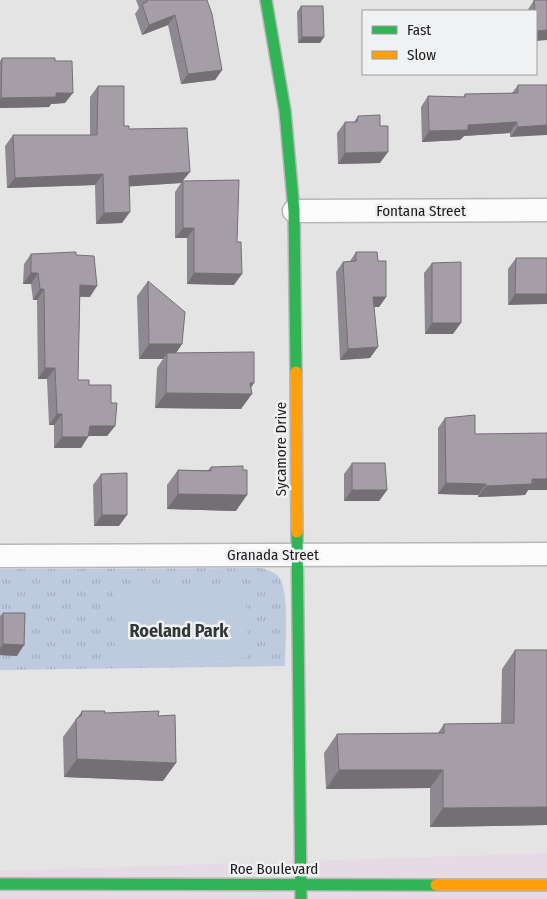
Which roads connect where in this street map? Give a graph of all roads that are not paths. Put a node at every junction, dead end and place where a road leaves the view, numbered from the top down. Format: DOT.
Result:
graph roads {
  1 [pos="266,0"];
  2 [pos="547,210"];
  3 [pos="294,212"];
  4 [pos="297,554"];
  5 [pos="547,554"];
  6 [pos="0,556"];
  7 [pos="0,884"];
  8 [pos="302,885"];
  9 [pos="547,885"];
  10 [pos="301,899"];
  1 -- 3 [label="street, Sycamore Drive"];
  2 -- 3 [label="street, Fontana Street"];
  3 -- 4 [label="street, Sycamore Drive"];
  4 -- 5 [label="street, Granada Street"];
  4 -- 6 [label="street, Granada Street"];
  4 -- 8 [label="street, Sycamore Drive"];
  7 -- 8 [label="street, Roe Boulevard"];
  8 -- 9 [label="street, Roe Boulevard"];
  8 -- 10 [label="street, Sycamore Drive"];
}
